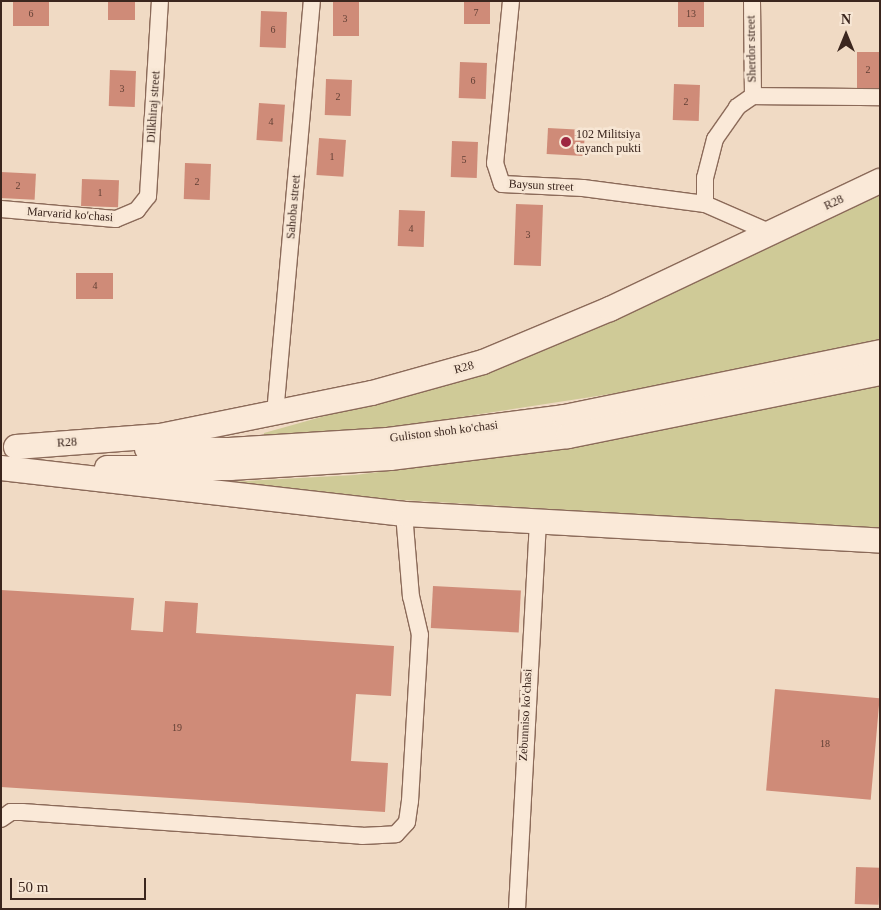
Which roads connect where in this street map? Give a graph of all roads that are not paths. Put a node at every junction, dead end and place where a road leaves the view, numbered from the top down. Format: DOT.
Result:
graph roads {
  1 [pos="160,1"];
  2 [pos="312,1"];
  3 [pos="511,1"];
  4 [pos="752,1"];
  5 [pos="753,96"];
  6 [pos="880,97"];
  7 [pos="880,181"];
  8 [pos="705,204"];
  9 [pos="1,209"];
  10 [pos="137,210"];
  11 [pos="771,233"];
  12 [pos="880,352"];
  13 [pos="880,373"];
  14 [pos="275,414"];
  15 [pos="8,458"];
  16 [pos="404,514"];
  17 [pos="538,522"];
  18 [pos="880,541"];
  19 [pos="1,819"];
  20 [pos="517,909"];
  1 -- 10 [label="street, Dilkhiraj street"];
  2 -- 14 [label="street, Sahoba street"];
  3 -- 8 [label="street, Baysun street"];
  4 -- 5 [label="street, Sherdor street"];
  5 -- 6 [label="street"];
  5 -- 8 [label="street"];
  7 -- 11 [label="main road, R28"];
  8 -- 11 [label="street"];
  9 -- 10 [label="street, Marvarid ko'chasi"];
  11 -- 14 [label="main road, R28"];
  12 -- 15 [label="main road, Guliston shoh ko'chasi"];
  13 -- 15 [label="main road, Guliston shoh ko'chasi"];
  14 -- 15 [label="main road, R28"];
  15 -- 16 [label="main road"];
  16 -- 17 [label="main road"];
  16 -- 19 [label="street"];
  17 -- 18 [label="main road"];
  17 -- 20 [label="street, Zebunniso ko'chasi"];
}
